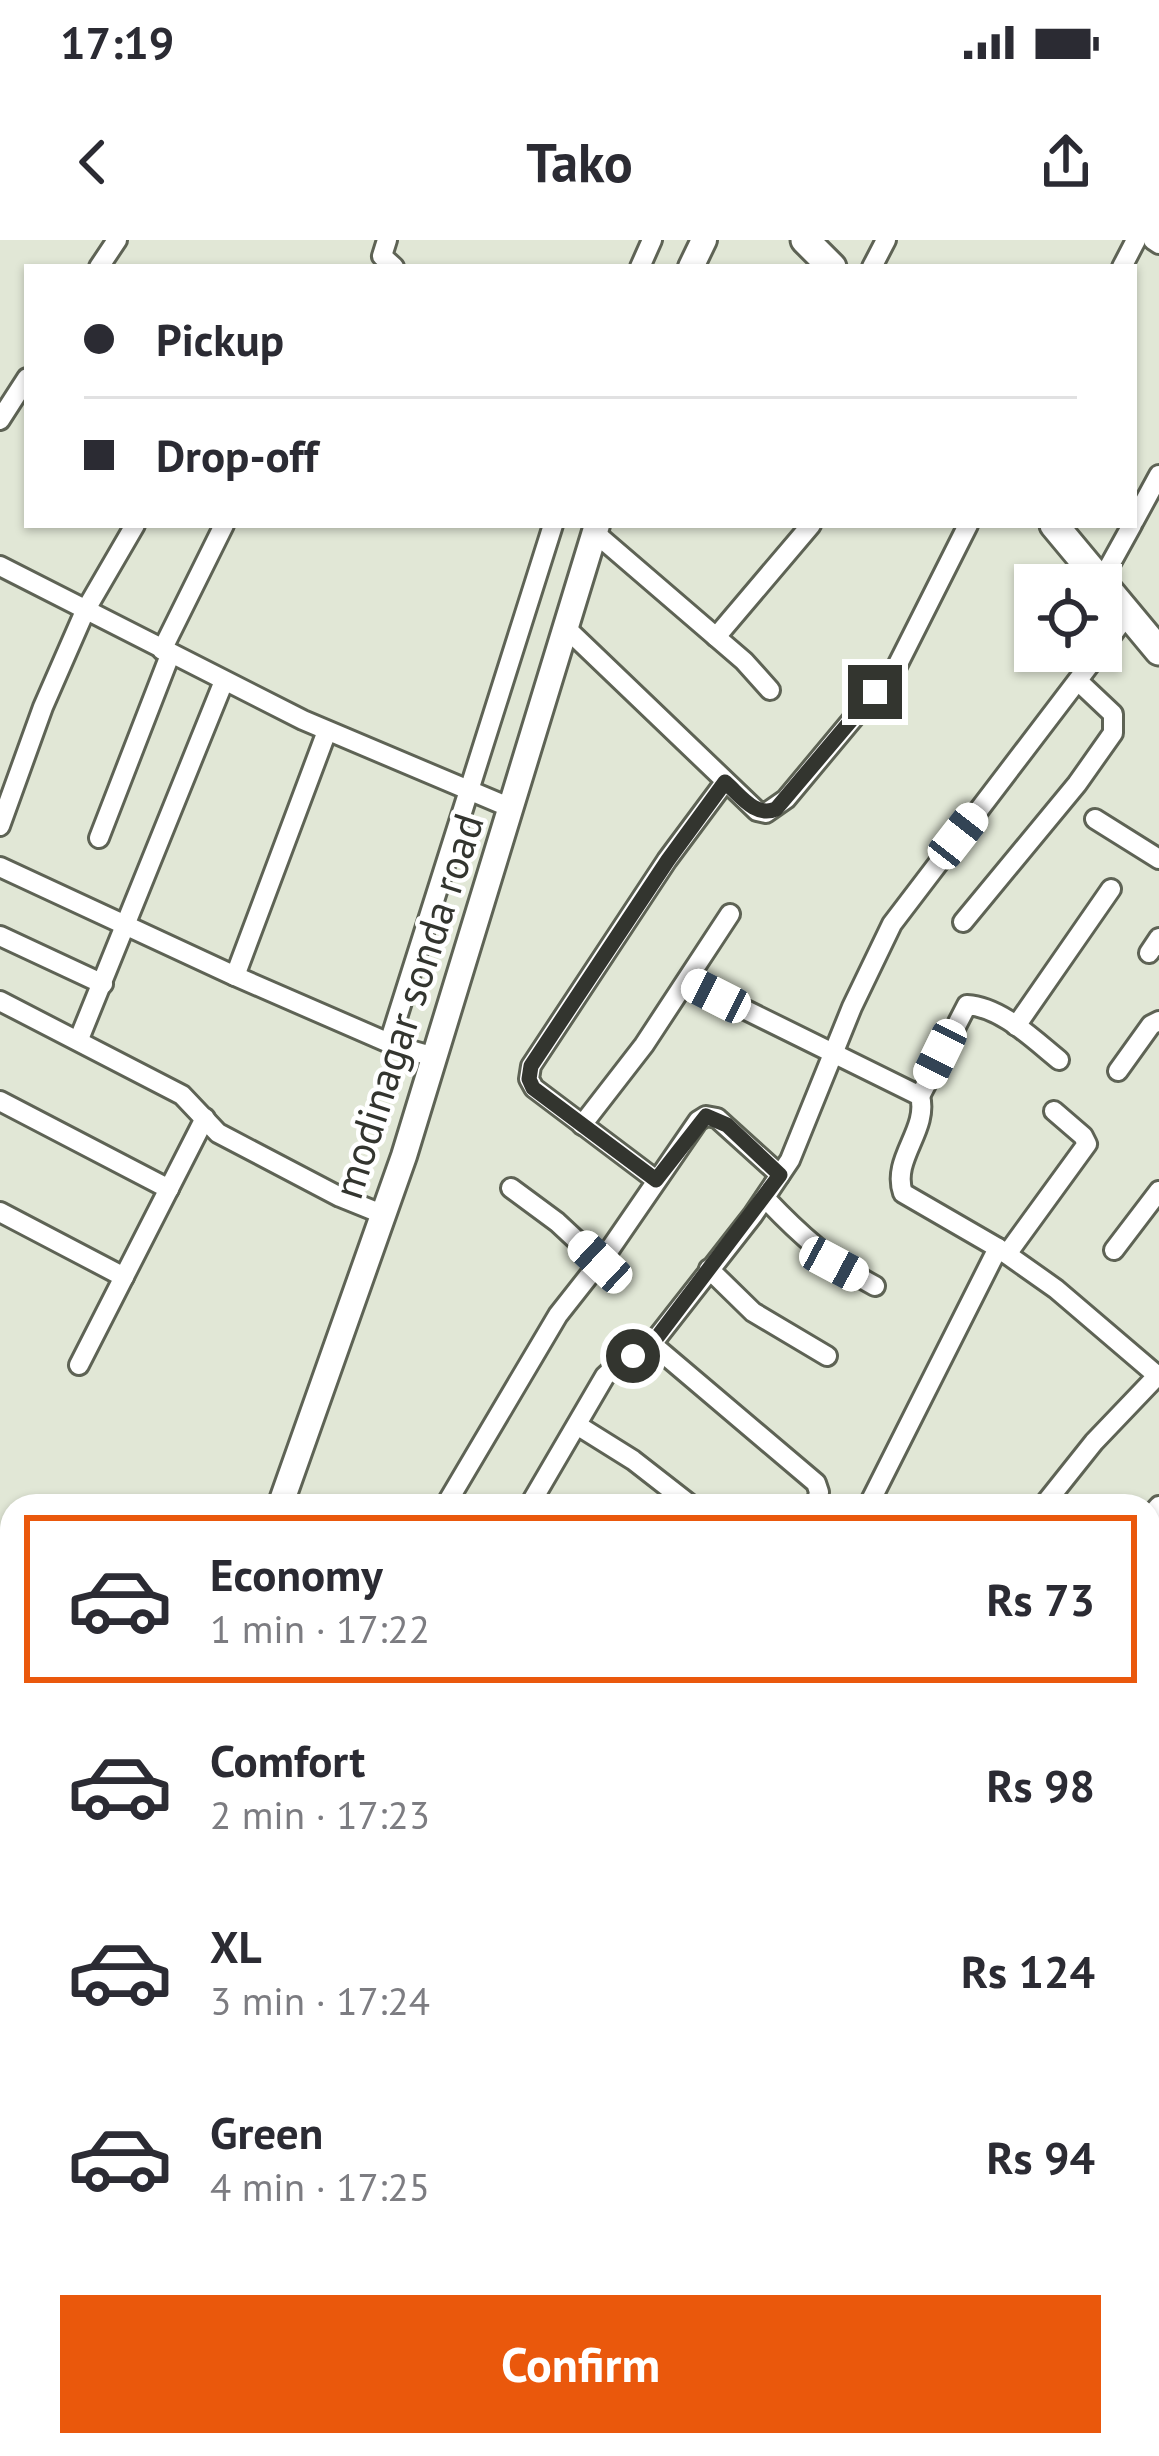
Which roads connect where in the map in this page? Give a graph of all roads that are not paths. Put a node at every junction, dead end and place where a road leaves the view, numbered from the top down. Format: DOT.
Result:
graph roads {
  1 [pos="805,240"];
  2 [pos="829,264"];
  3 [pos="24,383"];
  4 [pos="0,420"];
  5 [pos="1159,475"];
  6 [pos="1137,516"];
  7 [pos="133,528"];
  8 [pos="223,528"];
  9 [pos="552,528"];
  10 [pos="808,528"];
  11 [pos="966,528"];
  12 [pos="1057,528"];
  13 [pos="1130,528"];
  14 [pos="596,529"];
  15 [pos="1087,564"];
  16 [pos="1110,564"];
  17 [pos="0,566"];
  18 [pos="1122,607"];
  19 [pos="85,611"];
  20 [pos="1127,613"];
  21 [pos="1122,620"];
  22 [pos="566,628"];
  23 [pos="716,637"];
  24 [pos="1159,651"];
  25 [pos="166,652"];
  26 [pos="1084,672"];
  27 [pos="224,681"];
  28 [pos="1078,681"];
  29 [pos="770,690"];
  30 [pos="327,731"];
  31 [pos="725,782"];
  32 [pos="489,800"];
  33 [pos="1095,819"];
  34 [pos="0,826"];
  35 [pos="99,838"];
  36 [pos="1159,859"];
  37 [pos="0,867"];
  38 [pos="1111,889"];
  39 [pos="730,914"];
  40 [pos="963,922"];
  41 [pos="129,925"];
  42 [pos="0,936"];
  43 [pos="235,976"];
  44 [pos="687,981"];
  45 [pos="103,984"];
  46 [pos="0,1001"];
  47 [pos="1159,1021"];
  48 [pos="1016,1025"];
  49 [pos="79,1039"];
  50 [pos="392,1045"];
  51 [pos="834,1053"];
  52 [pos="427,1056"];
  53 [pos="1059,1060"];
  54 [pos="1118,1070"];
  55 [pos="920,1096"];
  56 [pos="0,1101"];
  57 [pos="1054,1111"];
  58 [pos="205,1118"];
  59 [pos="582,1125"];
  60 [pos="780,1175"];
  61 [pos="656,1180"];
  62 [pos="511,1188"];
  63 [pos="169,1189"];
  64 [pos="1159,1191"];
  65 [pos="765,1198"];
  66 [pos="0,1212"];
  67 [pos="375,1212"];
  68 [pos="1114,1250"];
  69 [pos="1003,1251"];
  70 [pos="600,1262"];
  71 [pos="709,1269"];
  72 [pos="124,1277"];
  73 [pos="875,1286"];
  74 [pos="652,1344"];
  75 [pos="827,1356"];
  76 [pos="79,1365"];
  77 [pos="1158,1376"];
  78 [pos="577,1425"];
  79 [pos="284,1494"];
  80 [pos="452,1494"];
  81 [pos="539,1494"];
  82 [pos="677,1494"];
  83 [pos="819,1494"];
  84 [pos="874,1494"];
  85 [pos="1053,1494"];
  1 -- 2 [label="main road"];
  3 -- 4 [label="street"];
  5 -- 6 [label="street"];
  7 -- 19 [label="street"];
  8 -- 25 [label="street"];
  9 -- 32 [label="street"];
  10 -- 23 [label="street"];
  11 -- 31 [label="street"];
  12 -- 15 [label="main road"];
  13 -- 16 [label="street"];
  14 -- 22 [label="street, modinagar sonda road"];
  14 -- 23 [label="street"];
  17 -- 19 [label="street"];
  18 -- 20 [label="main road"];
  19 -- 25 [label="street"];
  19 -- 34 [label="street"];
  20 -- 21 [label="street"];
  20 -- 24 [label="main road"];
  22 -- 31 [label="street"];
  22 -- 32 [label="street, modinagar sonda road"];
  23 -- 29 [label="street"];
  25 -- 27 [label="street"];
  25 -- 35 [label="street"];
  26 -- 28 [label="street"];
  27 -- 30 [label="street"];
  27 -- 41 [label="street"];
  28 -- 40 [label="street"];
  28 -- 51 [label="street"];
  30 -- 32 [label="street"];
  30 -- 43 [label="street"];
  31 -- 59 [label="street"];
  32 -- 50 [label="street"];
  32 -- 52 [label="street, modinagar sonda road"];
  33 -- 36 [label="street"];
  37 -- 41 [label="street"];
  38 -- 48 [label="street"];
  39 -- 44 [label="street"];
  41 -- 43 [label="street"];
  41 -- 45 [label="street"];
  42 -- 45 [label="street"];
  43 -- 50 [label="street"];
  44 -- 51 [label="street"];
  44 -- 59 [label="street"];
  45 -- 49 [label="street"];
  46 -- 49 [label="street"];
  47 -- 54 [label="street"];
  48 -- 53 [label="street"];
  48 -- 55 [label="street"];
  49 -- 58 [label="street"];
  50 -- 52 [label="street"];
  51 -- 55 [label="street"];
  51 -- 60 [label="street"];
  52 -- 67 [label="street, modinagar sonda road"];
  55 -- 69 [label="street"];
  56 -- 63 [label="street"];
  57 -- 69 [label="street"];
  58 -- 63 [label="street"];
  58 -- 67 [label="street"];
  59 -- 61 [label="street"];
  60 -- 61 [label="street"];
  60 -- 65 [label="street"];
  61 -- 70 [label="street"];
  62 -- 70 [label="street"];
  63 -- 72 [label="street"];
  64 -- 68 [label="street"];
  65 -- 71 [label="street"];
  65 -- 73 [label="street"];
  66 -- 72 [label="street"];
  67 -- 79 [label="street, modinagar sonda road"];
  69 -- 77 [label="street"];
  69 -- 84 [label="street"];
  70 -- 80 [label="street"];
  71 -- 74 [label="street"];
  71 -- 75 [label="street"];
  72 -- 76 [label="street"];
  74 -- 78 [label="street"];
  74 -- 83 [label="street"];
  77 -- 85 [label="street"];
  78 -- 81 [label="street"];
  78 -- 82 [label="street"];
}
